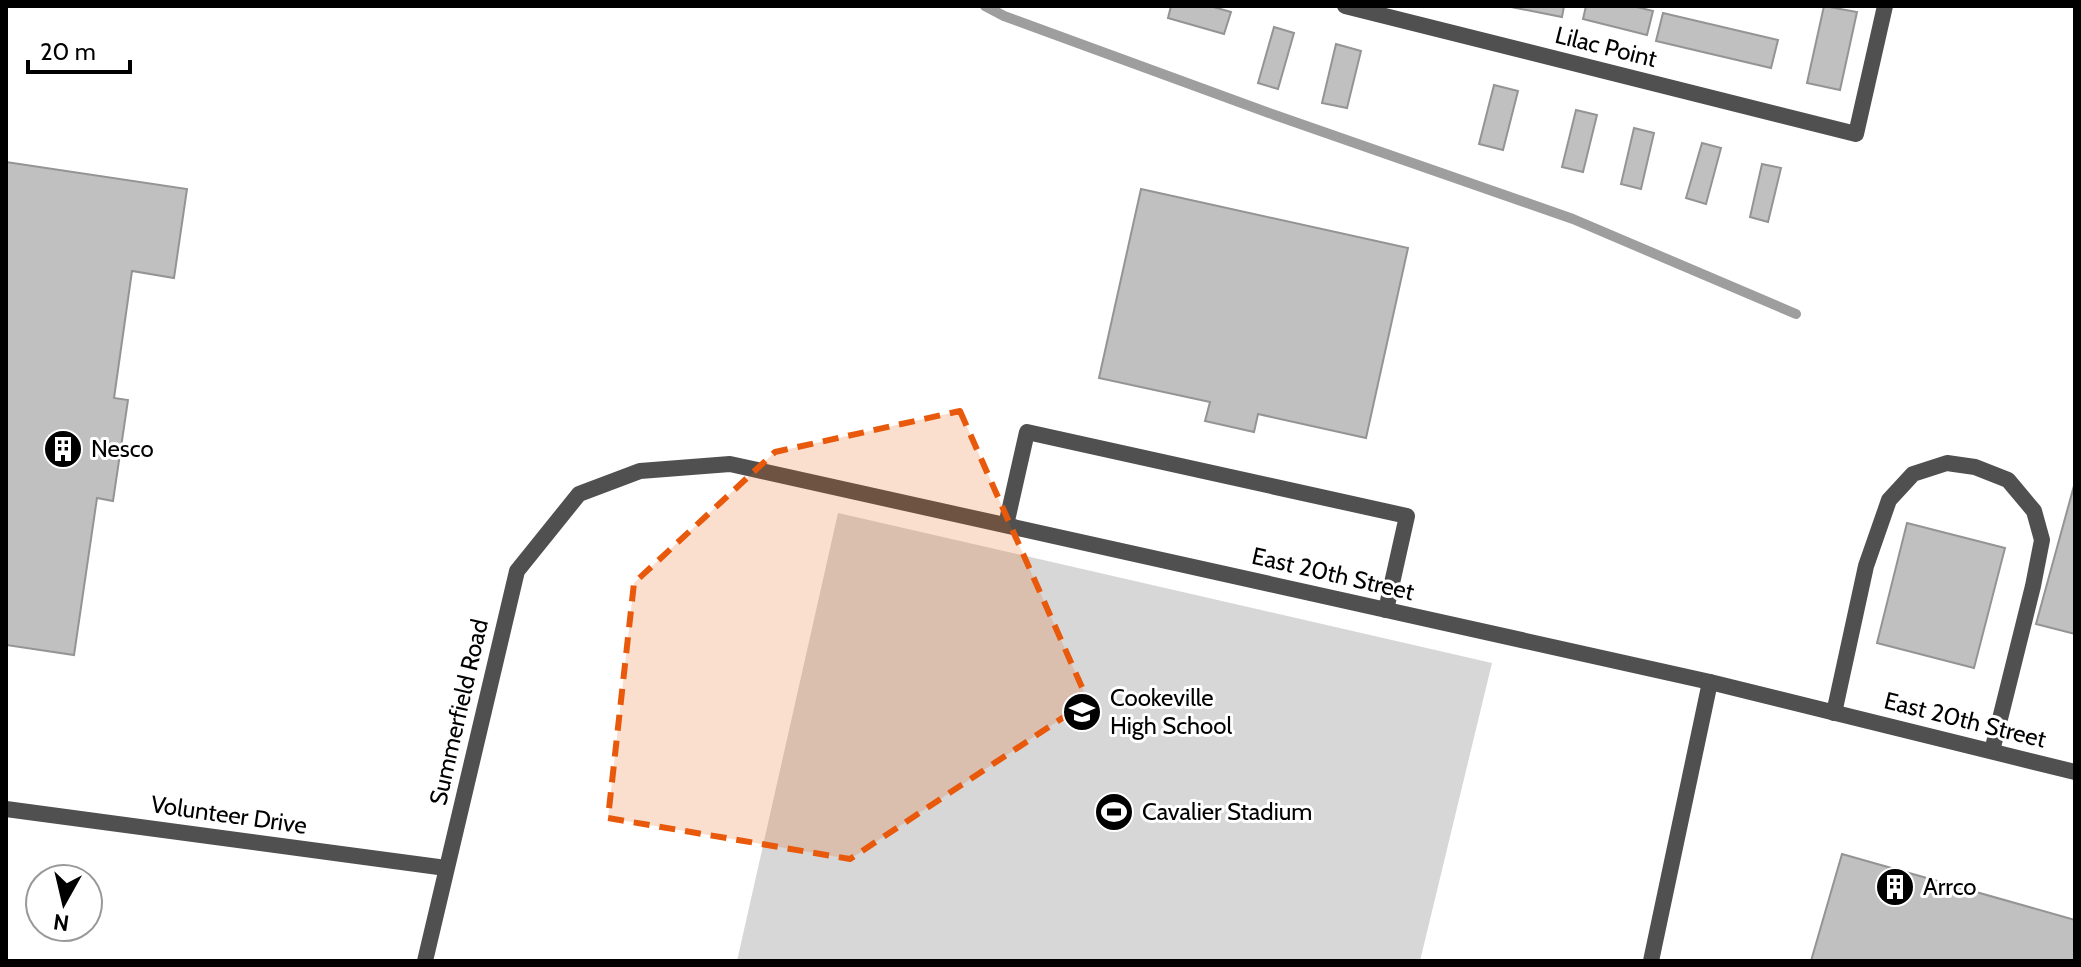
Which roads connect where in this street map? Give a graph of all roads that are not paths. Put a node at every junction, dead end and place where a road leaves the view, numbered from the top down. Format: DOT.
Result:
graph roads {
  1 [pos="1345,6"];
  2 [pos="1885,6"];
  3 [pos="579,494"];
  4 [pos="1006,525"];
  5 [pos="1386,610"];
  6 [pos="1710,682"];
  7 [pos="1834,713"];
  8 [pos="1992,751"];
  9 [pos="2075,772"];
  10 [pos="6,809"];
  11 [pos="446,868"];
  12 [pos="425,961"];
  13 [pos="1651,961"];
  1 -- 2 [label="street, Lilac Point"];
  3 -- 4 [label="street, East 20th Street"];
  3 -- 11 [label="street, Summerfield Road"];
  4 -- 5 [label="street, East 20th Street"];
  4 -- 5 [label="street"];
  5 -- 6 [label="street, East 20th Street"];
  6 -- 7 [label="street, East 20th Street"];
  6 -- 13 [label="street"];
  7 -- 8 [label="street, East 20th Street"];
  7 -- 8 [label="street"];
  8 -- 9 [label="street, East 20th Street"];
  10 -- 11 [label="street, Volunteer Drive"];
  11 -- 12 [label="street, Summerfield Road"];
}
